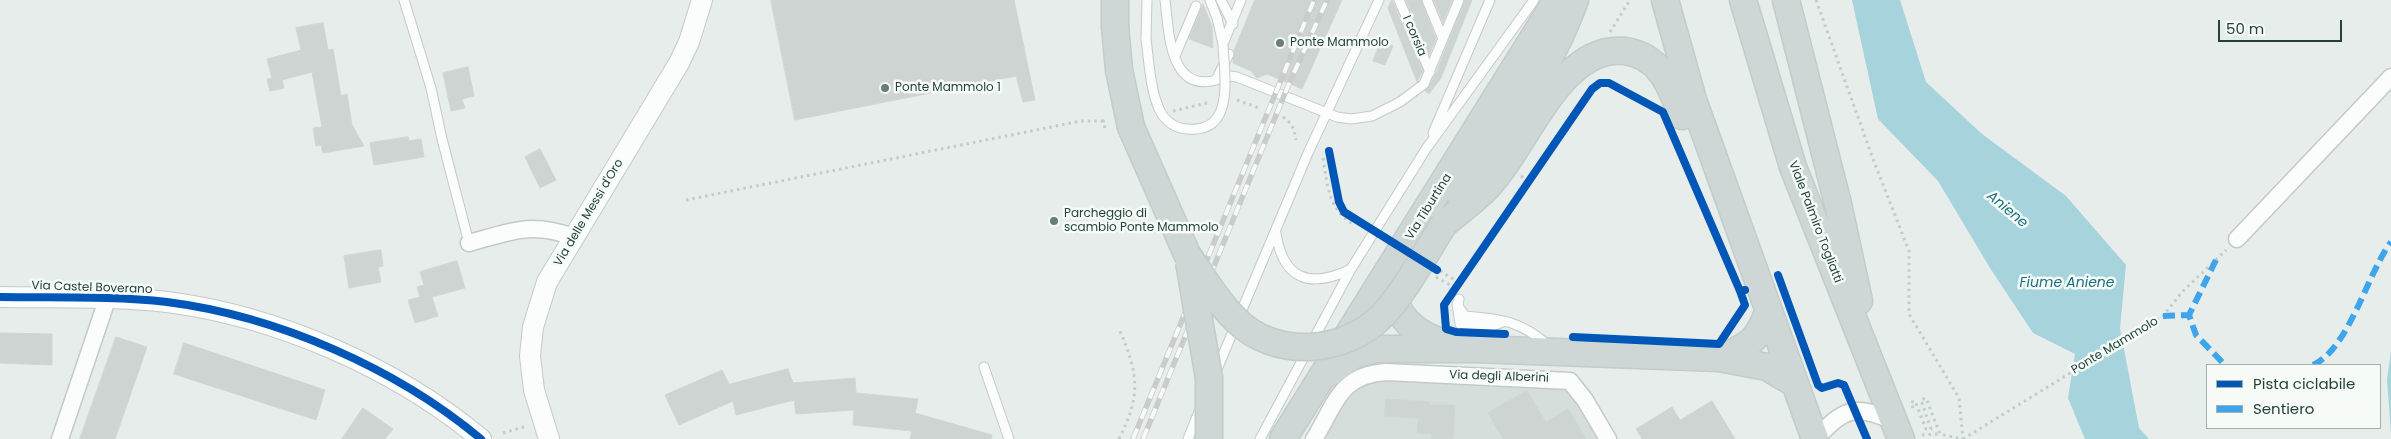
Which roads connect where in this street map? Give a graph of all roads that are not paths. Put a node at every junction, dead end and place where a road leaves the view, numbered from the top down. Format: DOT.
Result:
graph roads {
  1 [pos="404,0"];
  2 [pos="702,0"];
  3 [pos="1115,0"];
  4 [pos="1119,0"];
  5 [pos="1146,0"];
  6 [pos="1164,0"];
  7 [pos="1210,0"];
  8 [pos="1221,0"];
  9 [pos="1379,0"];
  10 [pos="1399,0"];
  11 [pos="1426,0"];
  12 [pos="1451,0"];
  13 [pos="1459,0"];
  14 [pos="1490,0"];
  15 [pos="1534,0"];
  16 [pos="1557,0"];
  17 [pos="1574,0"];
  18 [pos="1665,0"];
  19 [pos="1743,0"];
  20 [pos="1786,0"];
  21 [pos="1239,1"];
  22 [pos="1196,6"];
  23 [pos="1455,9"];
  24 [pos="1232,24"];
  25 [pos="1115,26"];
  26 [pos="1443,39"];
  27 [pos="1223,44"];
  28 [pos="1229,54"];
  29 [pos="1174,58"];
  30 [pos="1430,72"];
  31 [pos="2391,77"];
  32 [pos="1216,80"];
  33 [pos="1328,114"];
  34 [pos="1516,131"];
  35 [pos="1426,149"];
  36 [pos="1732,213"];
  37 [pos="1276,232"];
  38 [pos="573,237"];
  39 [pos="2237,239"];
  40 [pos="469,243"];
  41 [pos="1402,252"];
  42 [pos="1188,254"];
  43 [pos="1351,269"];
  44 [pos="0,297"];
  45 [pos="1460,299"];
  46 [pos="107,300"];
  47 [pos="1768,312"];
  48 [pos="1477,349"];
  49 [pos="1555,352"];
  50 [pos="1867,354"];
  51 [pos="1719,358"];
  52 [pos="984,368"];
  53 [pos="1794,383"];
  54 [pos="1314,386"];
  55 [pos="542,431"];
  56 [pos="1908,433"];
  57 [pos="60,439"];
  58 [pos="481,439"];
  59 [pos="1009,439"];
  60 [pos="1188,439"];
  61 [pos="1209,439"];
  62 [pos="1260,439"];
  63 [pos="1283,439"];
  64 [pos="1314,439"];
  65 [pos="1608,439"];
  66 [pos="1815,439"];
  1 -- 40 [label="lane"];
  2 -- 38 [label="street, Via delle Messi d'Oro"];
  3 -- 25 [label="main road"];
  4 -- 25 [label="lane"];
  5 -- 27 [label="lane, bridge"];
  6 -- 29 [label="lane"];
  7 -- 27 [label="lane"];
  8 -- 24 [label="lane"];
  9 -- 33 [label="lane"];
  10 -- 30 [label="lane, I corsia"];
  11 -- 26 [label="lane"];
  12 -- 23 [label="lane"];
  13 -- 23 [label="lane"];
  14 -- 35 [label="lane"];
  15 -- 35 [label="lane"];
  16 -- 41 [label="main road, Via Tiburtina"];
  17 -- 34 [label="main road"];
  18 -- 36 [label="main road"];
  19 -- 50 [label="main road, Viale Palmiro Togliatti"];
  20 -- 50 [label="main road"];
  21 -- 24 [label="lane"];
  22 -- 29 [label="lane"];
  23 -- 26 [label="lane"];
  24 -- 27 [label="lane"];
  25 -- 42 [label="main road, bridge"];
  26 -- 30 [label="lane"];
  28 -- 32 [label="lane"];
  29 -- 32 [label="lane"];
  30 -- 33 [label="lane"];
  31 -- 39 [label="street"];
  32 -- 33 [label="lane"];
  33 -- 37 [label="lane"];
  34 -- 36 [label="main road"];
  34 -- 42 [label="main road, bridge"];
  35 -- 43 [label="lane"];
  36 -- 47 [label="main road"];
  37 -- 43 [label="lane"];
  37 -- 60 [label="lane"];
  38 -- 40 [label="street"];
  38 -- 55 [label="street, Via delle Messi d'Oro"];
  41 -- 48 [label="main road"];
  41 -- 54 [label="main road, Via Tiburtina"];
  42 -- 61 [label="main road, bridge"];
  43 -- 62 [label="lane"];
  44 -- 46 [label="street, Via Castel Boverano"];
  45 -- 49 [label="lane"];
  46 -- 57 [label="street, Via Castel Boverano"];
  46 -- 58 [label="street, Via Castel Boverano"];
  47 -- 51 [label="main road"];
  47 -- 53 [label="main road"];
  48 -- 49 [label="main road"];
  48 -- 54 [label="main road"];
  49 -- 51 [label="main road"];
  50 -- 56 [label="main road, Viale Palmiro Togliatti"];
  51 -- 53 [label="main road"];
  52 -- 59 [label="lane"];
  53 -- 66 [label="main road"];
  54 -- 63 [label="main road, Via Tiburtina"];
  56 -- 66 [label="street"];
  64 -- 65 [label="street, Via degli Alberini"];
}
